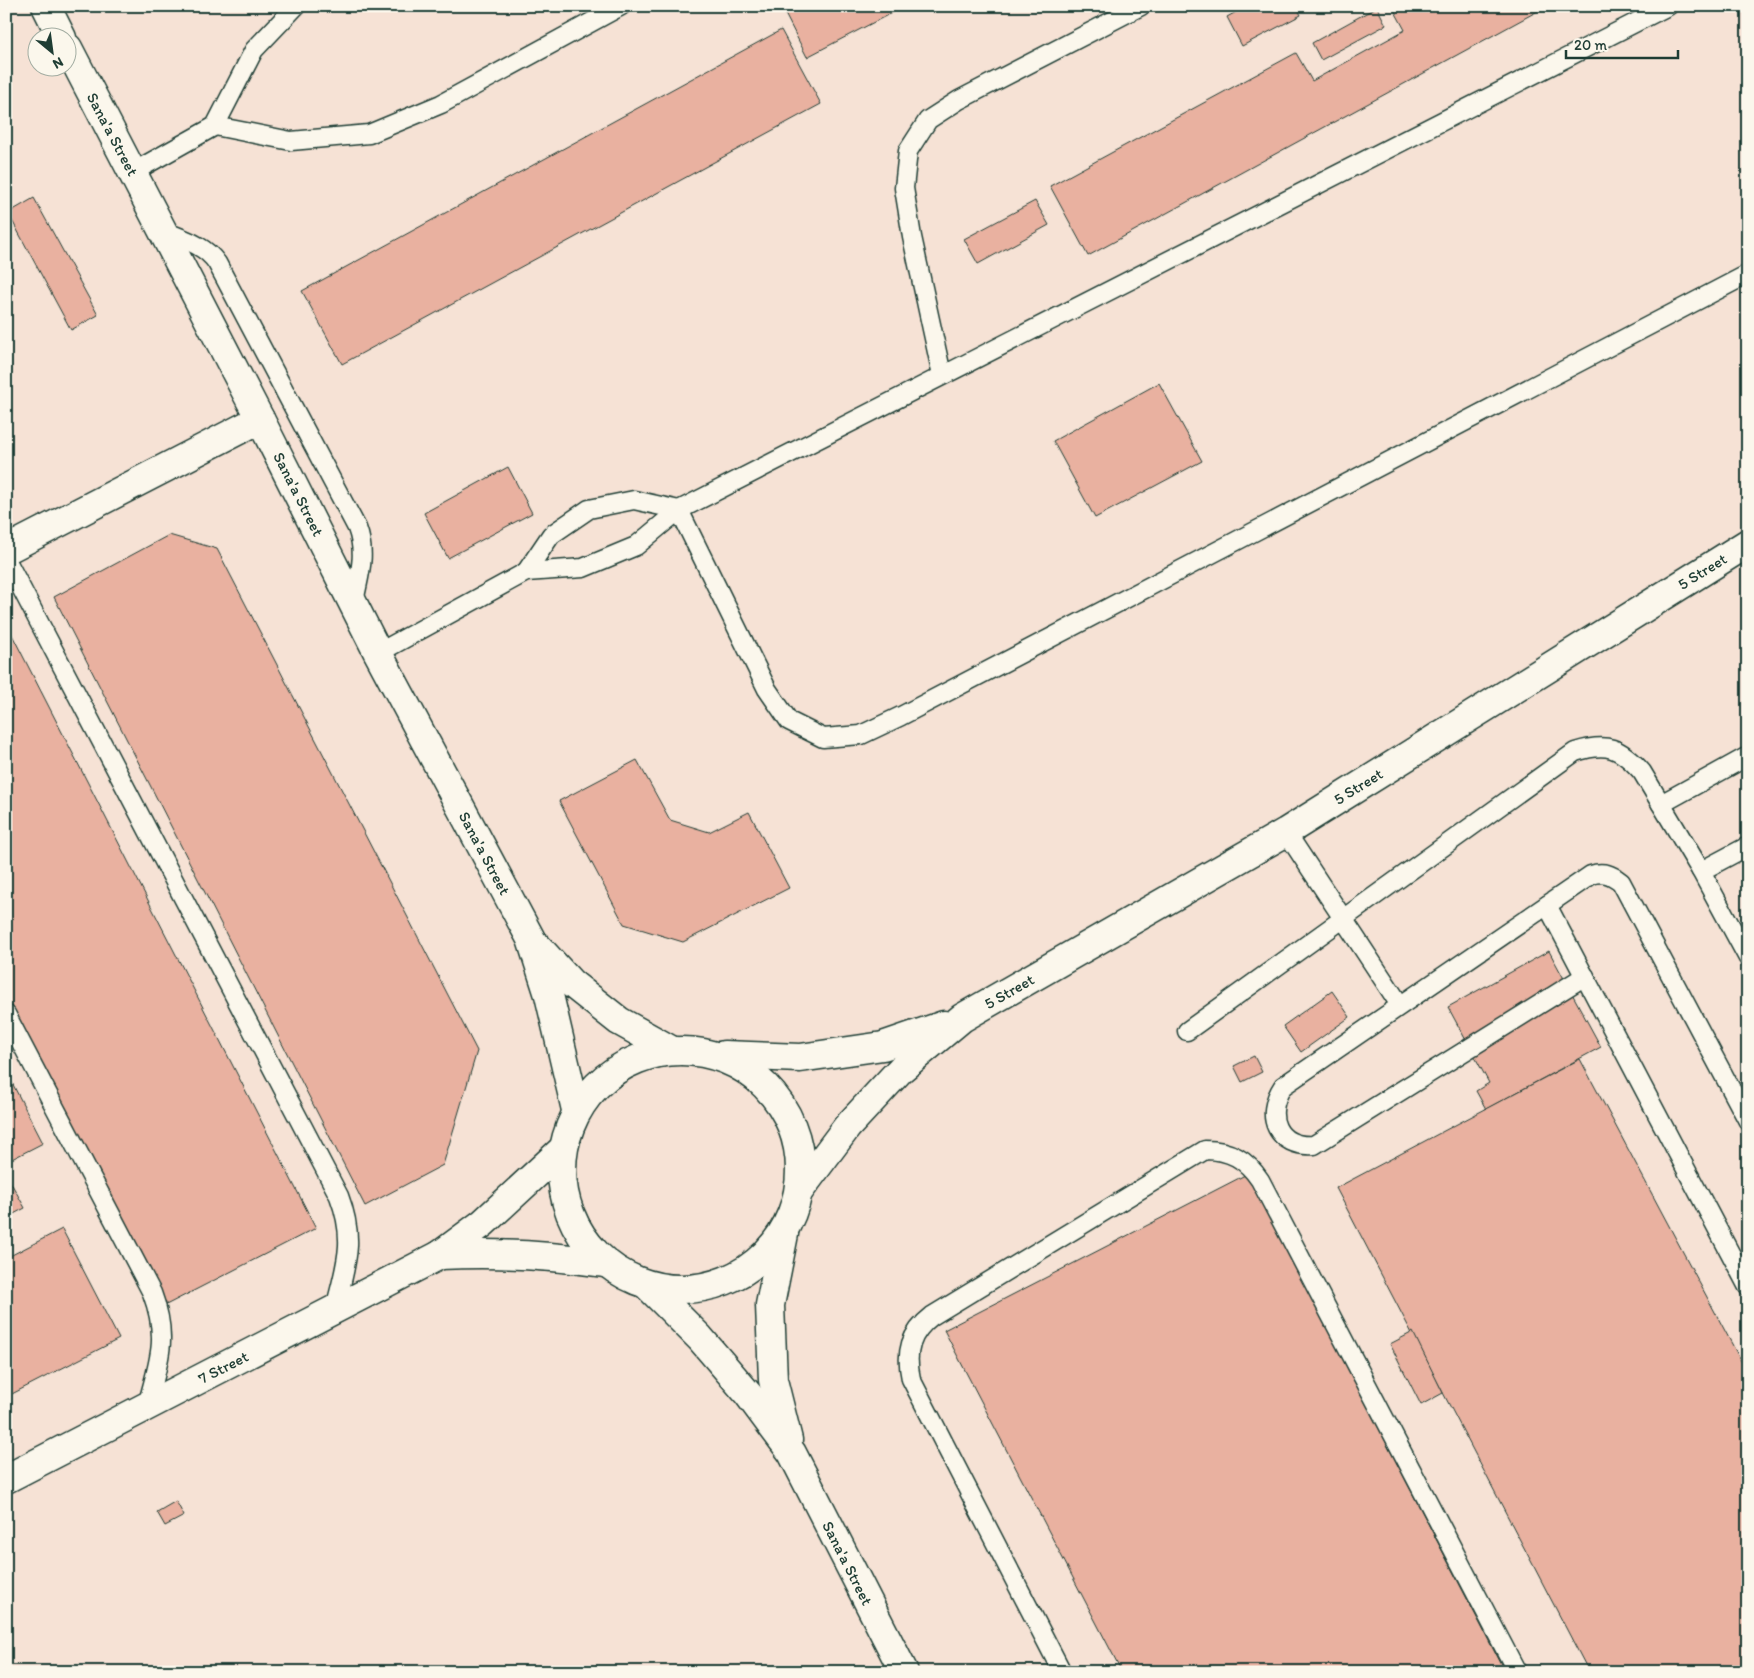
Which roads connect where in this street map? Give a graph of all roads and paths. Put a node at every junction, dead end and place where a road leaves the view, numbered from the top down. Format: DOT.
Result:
graph roads {
  1 [pos="46,6"];
  2 [pos="296,6"];
  3 [pos="621,6"];
  4 [pos="1141,6"];
  5 [pos="1668,6"];
  6 [pos="57,28"];
  7 [pos="78,67"];
  8 [pos="215,126"];
  9 [pos="133,172"];
  10 [pos="164,231"];
  11 [pos="1748,274"];
  12 [pos="942,375"];
  13 [pos="260,419"];
  14 [pos="679,510"];
  15 [pos="1748,543"];
  16 [pos="6,550"];
  17 [pos="6,559"];
  18 [pos="526,572"];
  19 [pos="354,602"];
  20 [pos="378,654"];
  21 [pos="1748,756"];
  22 [pos="1661,804"];
  23 [pos="1286,832"];
  24 [pos="1748,846"];
  25 [pos="1701,871"];
  26 [pos="1547,905"];
  27 [pos="1343,919"];
  28 [pos="1741,930"];
  29 [pos="530,939"];
  30 [pos="1748,958"];
  31 [pos="1585,976"];
  32 [pos="1400,1005"];
  33 [pos="6,1014"];
  34 [pos="962,1018"];
  35 [pos="1187,1031"];
  36 [pos="671,1050"];
  37 [pos="716,1055"];
  38 [pos="576,1110"];
  39 [pos="1748,1121"];
  40 [pos="562,1150"];
  41 [pos="799,1191"];
  42 [pos="784,1232"];
  43 [pos="440,1255"];
  44 [pos="604,1262"];
  45 [pos="648,1286"];
  46 [pos="1748,1287"];
  47 [pos="334,1309"];
  48 [pos="147,1406"];
  49 [pos="792,1454"];
  50 [pos="6,1478"];
  51 [pos="904,1672"];
  52 [pos="1062,1672"];
  53 [pos="1517,1672"];
  1 -- 6 [label="street"];
  2 -- 8 [label="lane"];
  3 -- 8 [label="lane"];
  4 -- 12 [label="lane"];
  5 -- 12 [label="lane"];
  7 -- 9 [label="street, Sana'a Street"];
  8 -- 9 [label="lane"];
  9 -- 10 [label="street, Sana'a Street"];
  10 -- 13 [label="street, Sana'a Street"];
  10 -- 19 [label="lane"];
  11 -- 14 [label="lane"];
  12 -- 14 [label="lane"];
  13 -- 16 [label="street"];
  13 -- 19 [label="street, Sana'a Street"];
  14 -- 18 [label="lane"];
  14 -- 18 [label="lane"];
  15 -- 23 [label="street, 5 Street"];
  17 -- 47 [label="lane"];
  18 -- 20 [label="lane"];
  19 -- 20 [label="street, Sana'a Street"];
  20 -- 29 [label="street, Sana'a Street"];
  21 -- 22 [label="lane"];
  22 -- 25 [label="lane"];
  22 -- 27 [label="lane"];
  23 -- 27 [label="lane"];
  23 -- 34 [label="street, 5 Street"];
  24 -- 25 [label="lane"];
  25 -- 28 [label="lane"];
  26 -- 31 [label="lane"];
  26 -- 32 [label="lane"];
  26 -- 39 [label="lane"];
  27 -- 32 [label="lane"];
  27 -- 35 [label="lane"];
  28 -- 30 [label="lane"];
  29 -- 36 [label="street, Sana'a Street"];
  29 -- 38 [label="street, Sana'a Street"];
  31 -- 32 [label="lane"];
  31 -- 46 [label="lane"];
  33 -- 48 [label="lane"];
  34 -- 37 [label="street, 5 Street"];
  34 -- 41 [label="street, 5 Street"];
  36 -- 37 [label="street, 5 Street"];
  36 -- 38 [label="street"];
  37 -- 41 [label="street"];
  38 -- 40 [label="street"];
  40 -- 43 [label="street, 7 Street"];
  40 -- 44 [label="street"];
  41 -- 42 [label="street"];
  42 -- 45 [label="street"];
  42 -- 49 [label="street, Sana'a Street"];
  43 -- 44 [label="street, 7 Street"];
  43 -- 47 [label="street, 7 Street"];
  44 -- 45 [label="street"];
  45 -- 49 [label="street, Sana'a Street"];
  47 -- 48 [label="street, 7 Street"];
  48 -- 50 [label="street, 7 Street"];
  49 -- 51 [label="street, Sana'a Street"];
  52 -- 53 [label="lane"];
}
